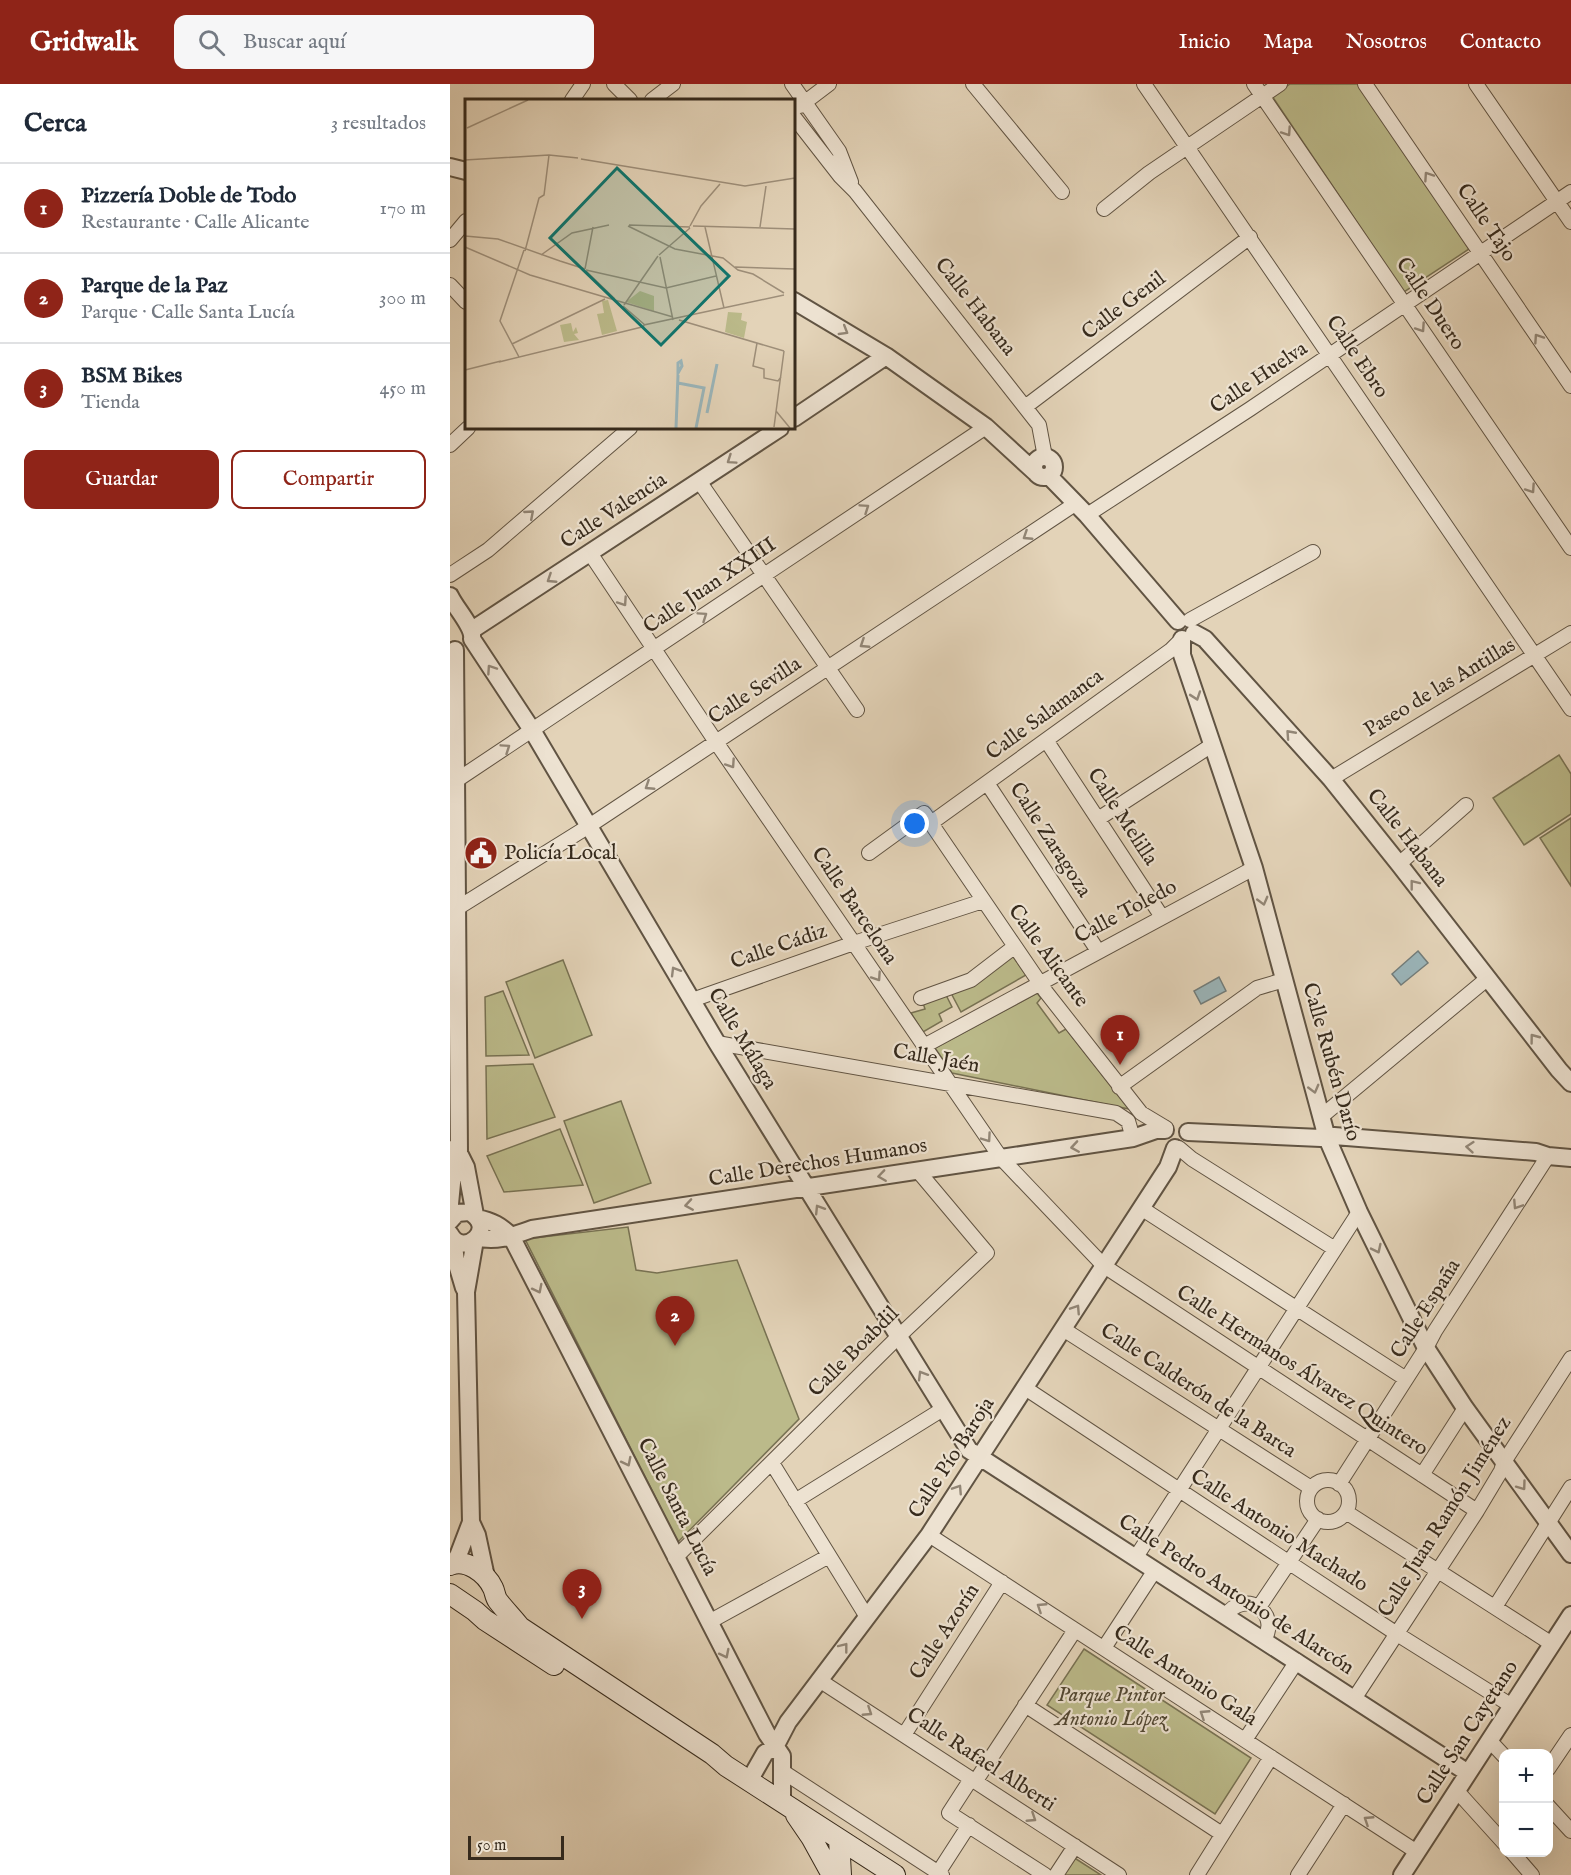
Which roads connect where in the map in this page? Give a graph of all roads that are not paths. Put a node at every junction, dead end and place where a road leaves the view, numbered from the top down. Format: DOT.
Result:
graph roads {
  1 [pos="614,84"];
  2 [pos="673,84"];
  3 [pos="792,84"];
  4 [pos="829,84"];
  5 [pos="973,84"];
  6 [pos="1144,84"];
  7 [pos="1280,84"];
  8 [pos="1365,84"];
  9 [pos="1476,84"];
  10 [pos="1258,90"];
  11 [pos="629,99"];
  12 [pos="653,99"];
  13 [pos="799,106"];
  14 [pos="795,118"];
  15 [pos="1186,147"];
  16 [pos="450,167"];
  17 [pos="465,171"];
  18 [pos="855,191"];
  19 [pos="1062,192"];
  20 [pos="1571,192"];
  21 [pos="1557,202"];
  22 [pos="1104,209"];
  23 [pos="465,222"];
  24 [pos="1571,222"];
  25 [pos="1250,237"];
  26 [pos="450,240"];
  27 [pos="1481,254"];
  28 [pos="450,285"];
  29 [pos="465,301"];
  30 [pos="795,302"];
  31 [pos="1406,305"];
  32 [pos="886,356"];
  33 [pos="1330,356"];
  34 [pos="1571,386"];
  35 [pos="1025,407"];
  36 [pos="795,417"];
  37 [pos="986,427"];
  38 [pos="467,429"];
  39 [pos="629,429"];
  40 [pos="778,429"];
  41 [pos="450,445"];
  42 [pos="1046,457"];
  43 [pos="1042,474"];
  44 [pos="699,481"];
  45 [pos="1081,510"];
  46 [pos="1571,548"];
  47 [pos="1313,552"];
  48 [pos="590,553"];
  49 [pos="450,574"];
  50 [pos="764,575"];
  51 [pos="450,598"];
  52 [pos="464,628"];
  53 [pos="1186,628"];
  54 [pos="1571,633"];
  55 [pos="453,649"];
  56 [pos="654,649"];
  57 [pos="1534,655"];
  58 [pos="828,667"];
  59 [pos="1571,709"];
  60 [pos="856,710"];
  61 [pos="532,730"];
  62 [pos="1046,740"];
  63 [pos="716,742"];
  64 [pos="1212,745"];
  65 [pos="1331,779"];
  66 [pos="457,780"];
  67 [pos="987,783"];
  68 [pos="1466,805"];
  69 [pos="1098,819"];
  70 [pos="931,823"];
  71 [pos="589,826"];
  72 [pos="869,853"];
  73 [pos="1399,864"];
  74 [pos="1254,868"];
  75 [pos="983,901"];
  76 [pos="456,909"];
  77 [pos="1162,917"];
  78 [pos="854,943"];
  79 [pos="1014,947"];
  80 [pos="1098,951"];
  81 [pos="1488,978"];
  82 [pos="1284,980"];
  83 [pos="1039,983"];
  84 [pos="921,998"];
  85 [pos="692,1000"];
  86 [pos="717,1042"];
  87 [pos="924,1046"];
  88 [pos="948,1082"];
  89 [pos="1571,1083"];
  90 [pos="1119,1087"];
  91 [pos="1322,1116"];
  92 [pos="450,1136"];
  93 [pos="1133,1138"];
  94 [pos="1327,1138"];
  95 [pos="1170,1139"];
  96 [pos="459,1152"];
  97 [pos="1548,1156"];
  98 [pos="1001,1158"];
  99 [pos="1571,1158"];
  100 [pos="918,1171"];
  101 [pos="806,1187"];
  102 [pos="1141,1208"];
  103 [pos="1359,1212"];
  104 [pos="450,1215"];
  105 [pos="476,1217"];
  106 [pos="511,1236"];
  107 [pos="451,1237"];
  108 [pos="476,1239"];
  109 [pos="1335,1250"];
  110 [pos="1104,1266"];
  111 [pos="466,1292"];
  112 [pos="1297,1308"];
  113 [pos="1063,1329"];
  114 [pos="898,1337"];
  115 [pos="1426,1348"];
  116 [pos="1571,1358"];
  117 [pos="1258,1367"];
  118 [pos="1406,1379"];
  119 [pos="1025,1388"];
  120 [pos="1465,1408"];
  121 [pos="942,1409"];
  122 [pos="1219,1429"];
  123 [pos="1368,1439"];
  124 [pos="979,1456"];
  125 [pos="1504,1462"];
  126 [pos="772,1463"];
  127 [pos="1422,1475"];
  128 [pos="1339,1484"];
  129 [pos="1571,1486"];
  130 [pos="1311,1488"];
  131 [pos="1179,1490"];
  132 [pos="795,1501"];
  133 [pos="1477,1511"];
  134 [pos="1346,1512"];
  135 [pos="1318,1519"];
  136 [pos="471,1522"];
  137 [pos="1548,1523"];
  138 [pos="929,1535"];
  139 [pos="1571,1554"];
  140 [pos="829,1556"];
  141 [pos="1136,1557"];
  142 [pos="675,1558"];
  143 [pos="1288,1562"];
  144 [pos="452,1564"];
  145 [pos="1155,1569"];
  146 [pos="1438,1571"];
  147 [pos="486,1576"];
  148 [pos="1002,1582"];
  149 [pos="450,1594"];
  150 [pos="484,1606"];
  151 [pos="1259,1607"];
  152 [pos="1495,1607"];
  153 [pos="1226,1615"];
  154 [pos="1571,1615"];
  155 [pos="867,1617"];
  156 [pos="709,1622"];
  157 [pos="1075,1630"];
  158 [pos="1397,1634"];
  159 [pos="1264,1640"];
  160 [pos="1552,1644"];
  161 [pos="1104,1648"];
  162 [pos="1296,1661"];
  163 [pos="819,1680"];
  164 [pos="1354,1699"];
  165 [pos="1025,1705"];
  166 [pos="1512,1706"];
  167 [pos="1571,1735"];
  168 [pos="904,1736"];
  169 [pos="1245,1740"];
  170 [pos="1490,1740"];
  171 [pos="775,1747"];
  172 [pos="1499,1751"];
  173 [pos="1270,1756"];
  174 [pos="1553,1762"];
  175 [pos="726,1766"];
  176 [pos="782,1771"];
  177 [pos="1468,1773"];
  178 [pos="973,1780"];
  179 [pos="749,1781"];
  180 [pos="1456,1791"];
  181 [pos="1344,1804"];
  182 [pos="787,1805"];
  183 [pos="1553,1811"];
  184 [pos="969,1826"];
  185 [pos="1571,1831"];
  186 [pos="1222,1834"];
  187 [pos="839,1839"];
  188 [pos="1499,1839"];
  189 [pos="1075,1846"];
  190 [pos="1417,1851"];
  191 [pos="1516,1857"];
  192 [pos="870,1859"];
  193 [pos="1029,1871"];
  194 [pos="838,1874"];
  195 [pos="940,1874"];
  196 [pos="1531,1874"];
  197 [pos="895,1875"];
  198 [pos="1045,1875"];
  199 [pos="1056,1875"];
  200 [pos="1119,1875"];
  201 [pos="1197,1875"];
  202 [pos="1298,1875"];
  203 [pos="1402,1875"];
  1 -- 11 [label="street"];
  2 -- 12 [label="street"];
  3 -- 13 [label="street, Calle Habana"];
  4 -- 13 [label="street"];
  5 -- 19 [label="street"];
  6 -- 15 [label="street, Calle Ebro"];
  7 -- 10 [label="street"];
  27 -- 8 [label="street, Calle Tajo, one-way"];
  9 -- 21 [label="street"];
  10 -- 15 [label="street"];
  10 -- 31 [label="street, Calle Duero, one-way"];
  13 -- 18 [label="street, Calle Habana"];
  14 -- 18 [label="street, Calle Habana"];
  15 -- 22 [label="street"];
  15 -- 25 [label="street, Calle Ebro"];
  16 -- 17 [label="street"];
  18 -- 35 [label="street, Calle Habana"];
  20 -- 21 [label="street, Calle Huelva"];
  21 -- 24 [label="street"];
  21 -- 27 [label="street, Calle Huelva"];
  23 -- 26 [label="street"];
  25 -- 33 [label="street, Calle Ebro"];
  25 -- 35 [label="street, Calle Genil"];
  27 -- 31 [label="street, Calle Huelva"];
  34 -- 27 [label="street, Calle Tajo, one-way"];
  28 -- 29 [label="street"];
  30 -- 32 [label="street, Calle Habana, one-way"];
  31 -- 33 [label="street, Calle Huelva"];
  31 -- 46 [label="street, Calle Duero, one-way"];
  32 -- 36 [label="street"];
  32 -- 37 [label="street, Calle Habana"];
  33 -- 45 [label="street, Calle Huelva"];
  33 -- 57 [label="street, Calle Ebro"];
  35 -- 42 [label="street, Calle Habana"];
  37 -- 43 [label="street, Calle Habana"];
  50 -- 37 [label="street, Calle Juan XXIII, one-way"];
  38 -- 41 [label="street"];
  49 -- 39 [label="street, one-way"];
  40 -- 44 [label="street, Calle Valencia, one-way"];
  42 -- 43 [label="street"];
  43 -- 45 [label="street, Calle Habana"];
  44 -- 48 [label="street, Calle Valencia"];
  44 -- 50 [label="street"];
  45 -- 53 [label="street, Calle Habana"];
  45 -- 58 [label="street, Calle Sevilla, one-way"];
  47 -- 53 [label="street, Calle Salamanca"];
  48 -- 52 [label="street, Calle Valencia, one-way"];
  48 -- 56 [label="street, Calle Barcelona, one-way"];
  56 -- 50 [label="street, Calle Juan XXIII, one-way"];
  50 -- 58 [label="street"];
  51 -- 52 [label="street, Calle Málaga"];
  52 -- 55 [label="street, Calle Valencia"];
  61 -- 52 [label="street, Calle Málaga, one-way"];
  53 -- 62 [label="street, Calle Salamanca"];
  53 -- 64 [label="street, Calle Rubén Darío, one-way"];
  65 -- 53 [label="street, Calle Habana, one-way"];
  54 -- 57 [label="street, Paseo de las Antillas"];
  55 -- 66 [label="street"];
  56 -- 61 [label="street, Calle Juan XXIII"];
  56 -- 63 [label="street, Calle Barcelona"];
  57 -- 59 [label="street, Calle Ebro"];
  57 -- 65 [label="street, Paseo de las Antillas"];
  58 -- 60 [label="street"];
  58 -- 63 [label="street, Calle Sevilla"];
  66 -- 61 [label="street, Calle Juan XXIII, one-way"];
  61 -- 71 [label="street, Calle Málaga"];
  62 -- 67 [label="street, Calle Salamanca"];
  62 -- 69 [label="street, Calle Melilla"];
  63 -- 71 [label="street, Calle Sevilla, one-way"];
  63 -- 78 [label="street, Calle Barcelona, one-way"];
  64 -- 69 [label="street"];
  64 -- 74 [label="street, Calle Rubén Darío"];
  65 -- 73 [label="street, Calle Habana"];
  66 -- 76 [label="street"];
  67 -- 70 [label="street, Calle Salamanca"];
  67 -- 80 [label="street, Calle Zaragoza"];
  68 -- 73 [label="street"];
  69 -- 77 [label="street, Calle Melilla"];
  70 -- 72 [label="street"];
  70 -- 75 [label="street, Calle Alicante"];
  71 -- 76 [label="street, Calle Sevilla"];
  85 -- 71 [label="street, Calle Málaga, one-way"];
  81 -- 73 [label="street, Calle Habana, one-way"];
  74 -- 77 [label="street, Calle Toledo"];
  74 -- 82 [label="street, Calle Rubén Darío, one-way"];
  75 -- 78 [label="street, Calle Cádiz"];
  75 -- 79 [label="street, Calle Alicante"];
  76 -- 96 [label="street"];
  77 -- 80 [label="street, Calle Toledo"];
  78 -- 85 [label="street, Calle Cádiz"];
  78 -- 87 [label="street, Calle Barcelona, one-way"];
  79 -- 83 [label="street, Calle Alicante"];
  79 -- 84 [label="street"];
  80 -- 83 [label="street, Calle Toledo"];
  89 -- 81 [label="street, Calle Habana, one-way"];
  81 -- 91 [label="street"];
  82 -- 90 [label="street"];
  82 -- 91 [label="street, Calle Rubén Darío, one-way"];
  83 -- 87 [label="street, Calle Toledo"];
  83 -- 90 [label="street, Calle Alicante"];
  85 -- 86 [label="street, Calle Málaga"];
  86 -- 88 [label="street, Calle Jaén"];
  86 -- 101 [label="street, Calle Málaga"];
  87 -- 88 [label="street, Calle Barcelona"];
  88 -- 93 [label="street, Calle Jaén"];
  88 -- 98 [label="street, Calle Barcelona, one-way"];
  90 -- 95 [label="street, Calle Alicante"];
  91 -- 94 [label="street, Calle Rubén Darío"];
  92 -- 96 [label="street"];
  93 -- 95 [label="street, Calle Derechos Humanos"];
  93 -- 98 [label="street, Calle Derechos Humanos, one-way"];
  94 -- 95 [label="street, Calle Pío Baroja"];
  97 -- 94 [label="street, one-way"];
  94 -- 103 [label="street, Calle Rubén Darío"];
  95 -- 102 [label="street, Calle Pío Baroja"];
  95 -- 109 [label="street, Calle Alicante"];
  96 -- 104 [label="street"];
  96 -- 105 [label="street"];
  97 -- 99 [label="street"];
  97 -- 115 [label="street, Calle España, one-way"];
  98 -- 100 [label="street, Calle Derechos Humanos"];
  98 -- 110 [label="street, Calle Barcelona"];
  100 -- 101 [label="street, Calle Derechos Humanos, one-way"];
  100 -- 114 [label="street, Calle Boabdil"];
  101 -- 106 [label="street, Calle Derechos Humanos, one-way"];
  114 -- 101 [label="street, Calle Málaga, one-way"];
  102 -- 110 [label="street, Calle Pío Baroja"];
  102 -- 112 [label="street"];
  103 -- 109 [label="street"];
  103 -- 115 [label="street, Calle Rubén Darío, one-way"];
  104 -- 105 [label="street"];
  105 -- 106 [label="street"];
  105 -- 108 [label="street"];
  106 -- 108 [label="street, Calle Derechos Humanos"];
  106 -- 142 [label="street, Calle Santa Lucía, one-way"];
  107 -- 108 [label="street, Calle Derechos Humanos"];
  107 -- 111 [label="street"];
  108 -- 111 [label="street"];
  109 -- 112 [label="street"];
  113 -- 110 [label="street, Calle Pío Baroja, one-way"];
  110 -- 117 [label="street, Calle Hermanos Álvarez Quintero"];
  111 -- 136 [label="street"];
  112 -- 117 [label="street"];
  112 -- 118 [label="street"];
  113 -- 119 [label="street, Calle Pío Baroja"];
  113 -- 122 [label="street, Calle Calderón de la Barca"];
  121 -- 114 [label="street, Calle Málaga, one-way"];
  114 -- 126 [label="street, Calle Boabdil"];
  115 -- 118 [label="street, Calle España"];
  115 -- 120 [label="street, Calle Rubén Darío"];
  116 -- 125 [label="street, Calle Juan Ramón Jiménez"];
  117 -- 122 [label="street"];
  117 -- 123 [label="street, Calle Hermanos Álvarez Quintero"];
  118 -- 123 [label="street, Calle España"];
  119 -- 124 [label="street, Calle Pío Baroja"];
  119 -- 131 [label="street, Calle Antonio Machado"];
  120 -- 125 [label="street, Calle Rubén Darío"];
  120 -- 127 [label="street"];
  121 -- 124 [label="street, Calle Málaga"];
  121 -- 132 [label="street"];
  122 -- 130 [label="street, Calle Calderón de la Barca"];
  122 -- 131 [label="street"];
  123 -- 127 [label="street, Calle Hermanos Álvarez Quintero"];
  123 -- 128 [label="street, Calle España"];
  138 -- 124 [label="street, Calle Pío Baroja, one-way"];
  124 -- 141 [label="street, Calle Pedro Antonio de Alarcón"];
  125 -- 133 [label="street, Calle Juan Ramón Jiménez"];
  125 -- 137 [label="street, Calle Rubén Darío, one-way"];
  126 -- 132 [label="street"];
  126 -- 142 [label="street, Calle Boabdil"];
  127 -- 133 [label="street, Calle Hermanos Álvarez Quintero"];
  128 -- 130 [label="street"];
  128 -- 134 [label="street"];
  129 -- 137 [label="street"];
  130 -- 135 [label="street"];
  131 -- 141 [label="street"];
  131 -- 143 [label="street, Calle Antonio Machado"];
  132 -- 140 [label="street"];
  133 -- 146 [label="street, Calle Juan Ramón Jiménez"];
  134 -- 135 [label="street"];
  134 -- 146 [label="street"];
  135 -- 143 [label="street"];
  136 -- 144 [label="street"];
  136 -- 147 [label="street"];
  137 -- 139 [label="street, Calle Rubén Darío"];
  137 -- 152 [label="street"];
  138 -- 148 [label="street, Calle Antonio Gala"];
  138 -- 155 [label="street, Calle Pío Baroja"];
  140 -- 155 [label="street"];
  140 -- 156 [label="street"];
  141 -- 145 [label="street, Calle Pedro Antonio de Alarcón"];
  142 -- 156 [label="street, Calle Santa Lucía"];
  143 -- 151 [label="street"];
  143 -- 158 [label="street, Calle Antonio Machado"];
  144 -- 147 [label="main road"];
  145 -- 153 [label="street, Calle Pedro Antonio de Alarcón"];
  145 -- 161 [label="street"];
  146 -- 152 [label="street"];
  146 -- 158 [label="street, Calle Juan Ramón Jiménez"];
  147 -- 150 [label="main road"];
  157 -- 148 [label="street, Calle Antonio Gala, one-way"];
  148 -- 168 [label="street, Calle Azorín"];
  149 -- 150 [label="main road"];
  150 -- 175 [label="main road"];
  150 -- 175 [label="main road"];
  151 -- 153 [label="street"];
  151 -- 159 [label="street"];
  152 -- 160 [label="street"];
  153 -- 159 [label="street, Calle Pedro Antonio de Alarcón"];
  154 -- 160 [label="street, Calle San Cayetano"];
  163 -- 155 [label="street, Calle Pío Baroja, one-way"];
  156 -- 171 [label="street, Calle Santa Lucía, one-way"];
  157 -- 161 [label="street, Calle Antonio Gala"];
  157 -- 165 [label="street"];
  158 -- 164 [label="street, Calle Juan Ramón Jiménez"];
  158 -- 166 [label="street, Calle Antonio Machado"];
  159 -- 162 [label="street, Calle Pedro Antonio de Alarcón"];
  160 -- 166 [label="street, Calle San Cayetano"];
  169 -- 161 [label="street, Calle Antonio Gala, one-way"];
  162 -- 164 [label="street, Calle Pedro Antonio de Alarcón"];
  162 -- 169 [label="street"];
  163 -- 168 [label="street, Calle Rafael Alberti, one-way"];
  163 -- 171 [label="street, Calle Pío Baroja"];
  164 -- 177 [label="street, Calle Pedro Antonio de Alarcón"];
  165 -- 178 [label="street"];
  165 -- 186 [label="street"];
  166 -- 170 [label="street, Calle San Cayetano"];
  167 -- 174 [label="street"];
  168 -- 178 [label="street, Calle Rafael Alberti"];
  169 -- 173 [label="street, Calle Antonio Gala"];
  170 -- 172 [label="street"];
  170 -- 177 [label="street, Calle San Cayetano"];
  171 -- 176 [label="street, Calle Santa Lucía"];
  171 -- 179 [label="street, Calle Pío Baroja"];
  173 -- 181 [label="street, Calle Antonio Gala"];
  173 -- 186 [label="street"];
  175 -- 179 [label="main road"];
  176 -- 182 [label="street, Calle Santa Lucía"];
  176 -- 195 [label="street"];
  177 -- 180 [label="street, Calle San Cayetano"];
  178 -- 184 [label="street"];
  178 -- 189 [label="street, Calle Rafael Alberti, one-way"];
  179 -- 182 [label="main road"];
  180 -- 188 [label="street"];
  180 -- 190 [label="street, Calle San Cayetano"];
  190 -- 181 [label="street, Calle Antonio Gala, one-way"];
  181 -- 202 [label="street"];
  182 -- 187 [label="main road"];
  182 -- 194 [label="main road"];
  183 -- 185 [label="street"];
  184 -- 193 [label="street"];
  184 -- 195 [label="street"];
  186 -- 201 [label="street"];
  187 -- 192 [label="main road"];
  187 -- 194 [label="main road"];
  189 -- 199 [label="street"];
  189 -- 200 [label="street, Calle Rafael Alberti"];
  190 -- 203 [label="street, Calle San Cayetano"];
  191 -- 196 [label="street"];
  192 -- 194 [label="main road"];
  192 -- 197 [label="main road"];
  193 -- 198 [label="street"];
}
